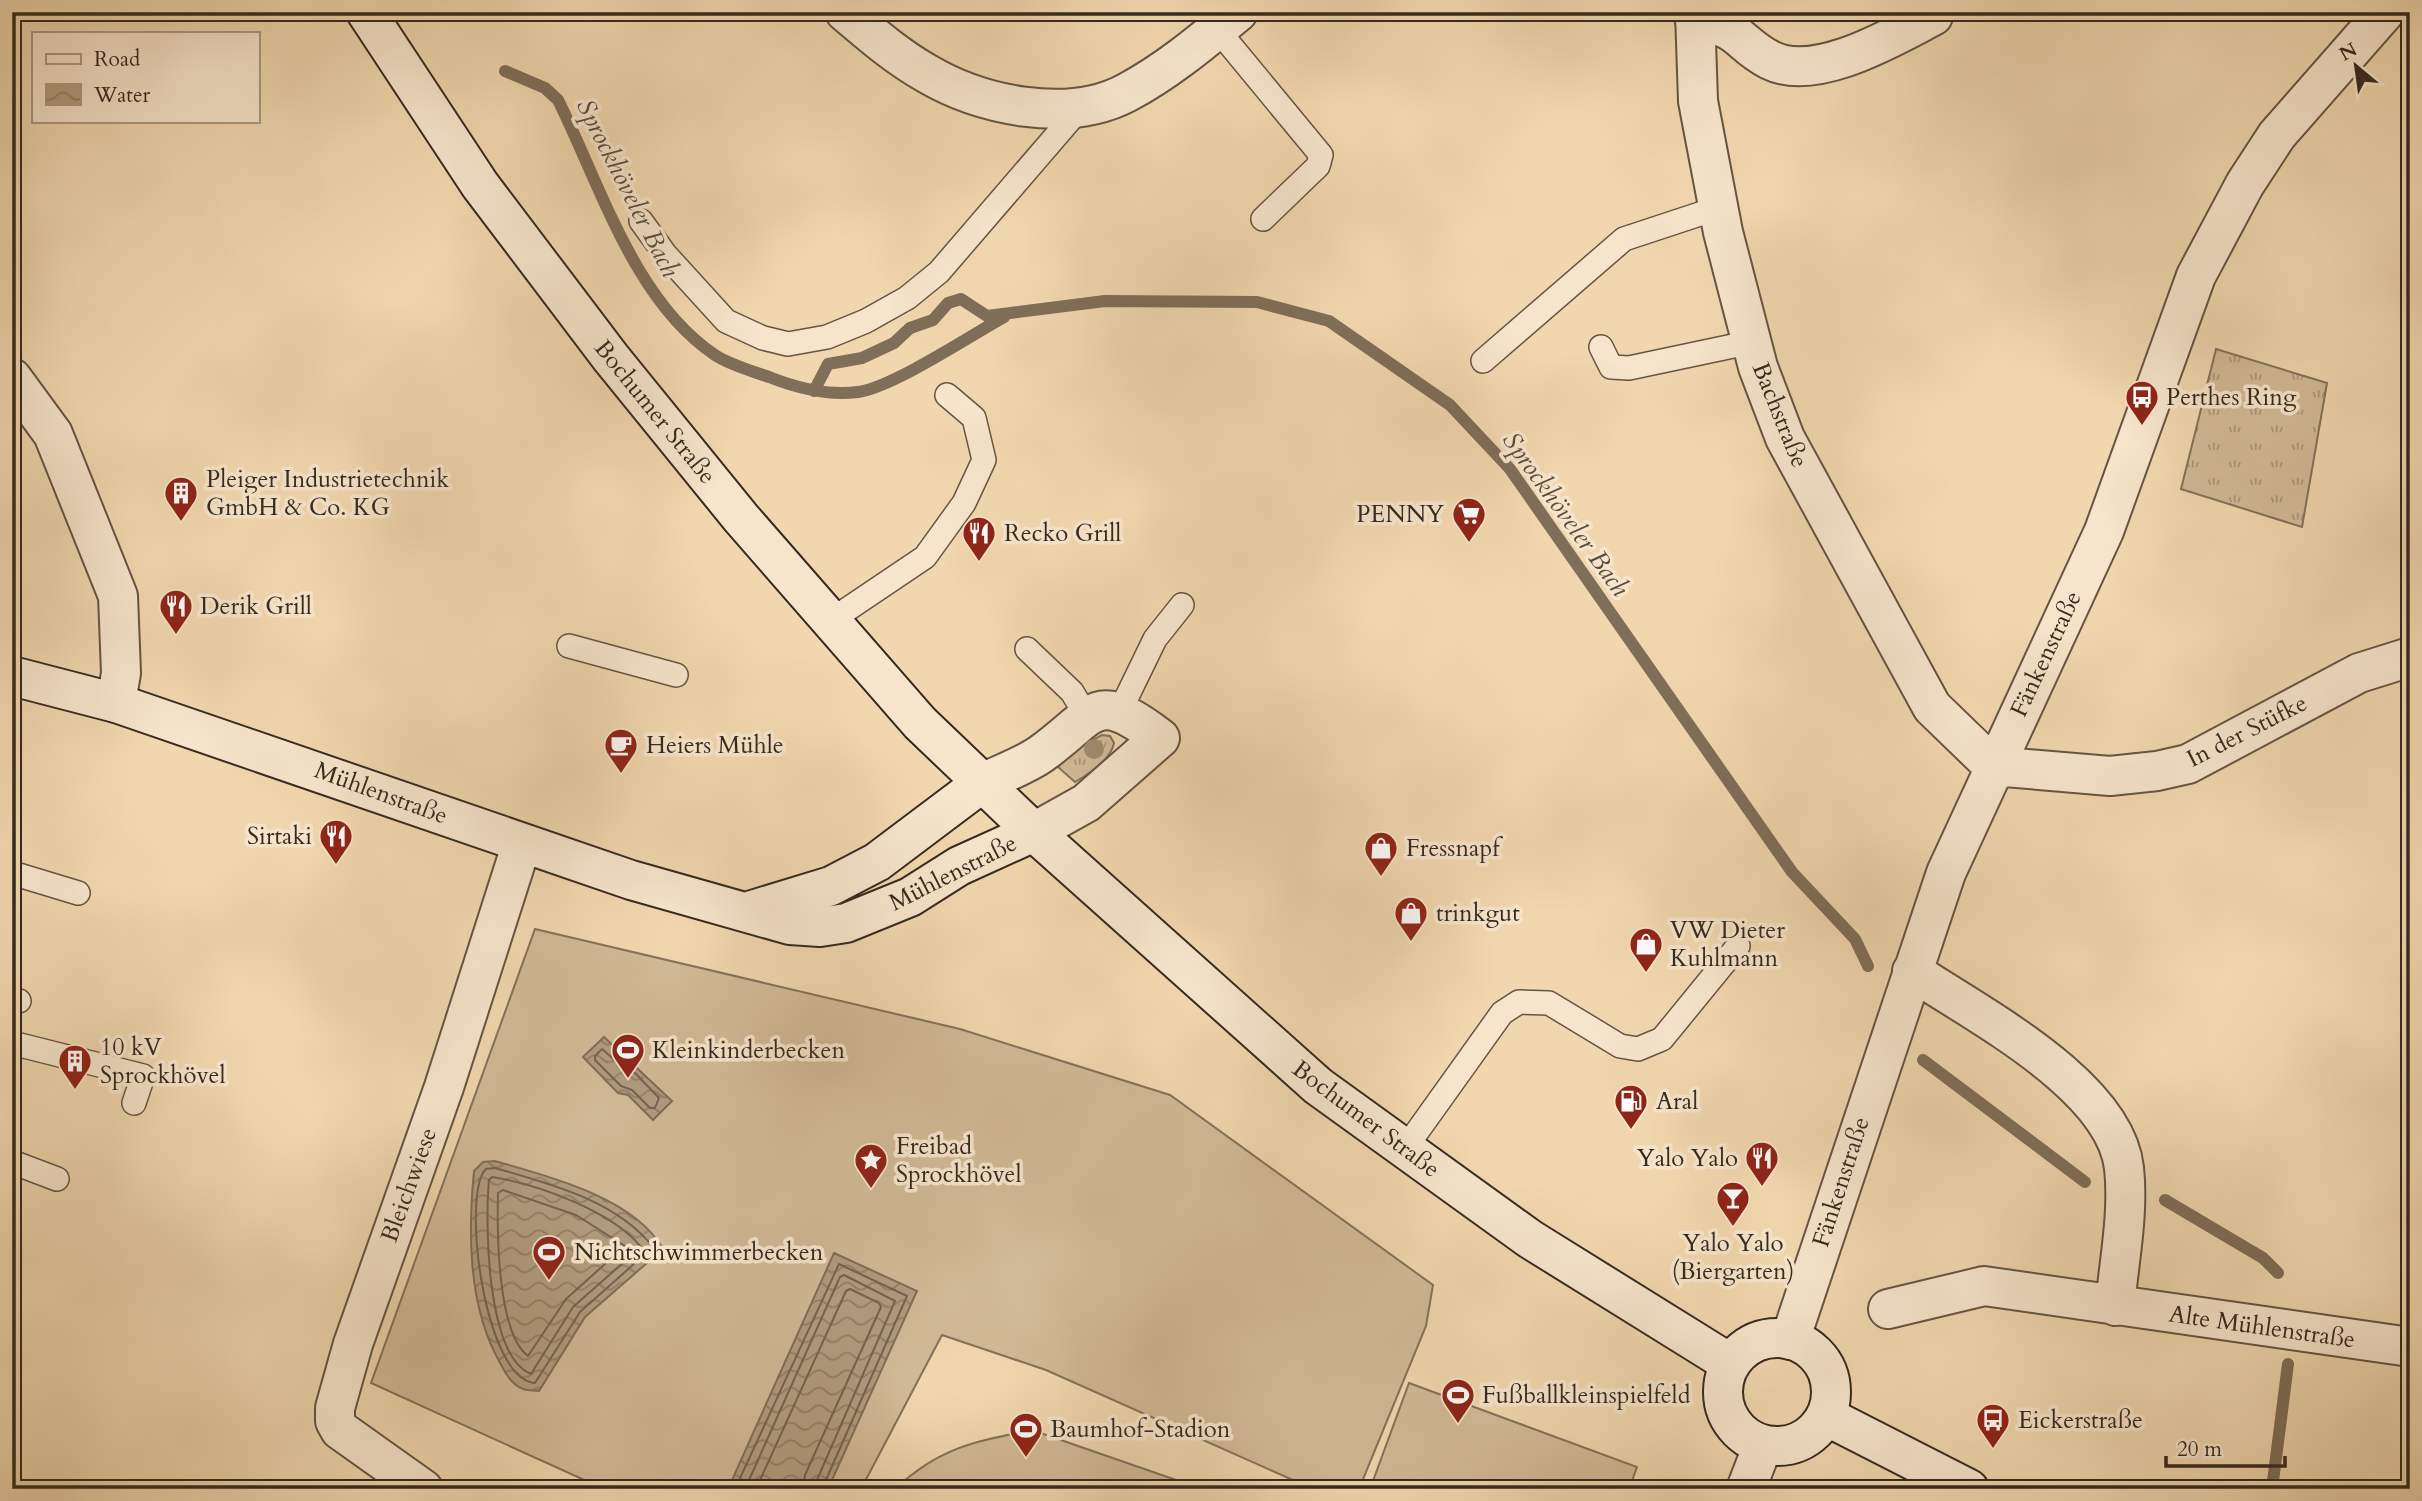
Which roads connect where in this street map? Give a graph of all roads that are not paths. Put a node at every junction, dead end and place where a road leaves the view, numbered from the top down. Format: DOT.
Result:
graph roads {
  1 [pos="366,12"];
  2 [pos="845,12"];
  3 [pos="2385,12"];
  4 [pos="1933,16"];
  5 [pos="1695,17"];
  6 [pos="1228,21"];
  7 [pos="1082,107"];
  8 [pos="1718,208"];
  9 [pos="1263,219"];
  10 [pos="641,220"];
  11 [pos="1752,342"];
  12 [pos="1601,346"];
  13 [pos="1483,361"];
  14 [pos="12,378"];
  15 [pos="947,395"];
  16 [pos="1182,605"];
  17 [pos="830,621"];
  18 [pos="569,646"];
  19 [pos="1027,649"];
  20 [pos="2410,657"];
  21 [pos="676,675"];
  22 [pos="12,676"];
  23 [pos="116,703"];
  24 [pos="1103,713"];
  25 [pos="1993,766"];
  26 [pos="982,783"];
  27 [pos="1034,832"];
  28 [pos="522,843"];
  29 [pos="12,873"];
  30 [pos="78,893"];
  31 [pos="750,911"];
  32 [pos="1738,946"];
  33 [pos="1912,971"];
  34 [pos="12,1043"];
  35 [pos="134,1104"];
  36 [pos="1404,1150"];
  37 [pos="12,1162"];
  38 [pos="57,1179"];
  39 [pos="2115,1306"];
  40 [pos="1888,1309"];
  41 [pos="1790,1340"];
  42 [pos="2410,1347"];
  43 [pos="1731,1364"];
  44 [pos="1826,1416"];
  45 [pos="1763,1445"];
  46 [pos="423,1489"];
  47 [pos="1746,1489"];
  48 [pos="1969,1489"];
  1 -- 17 [label="street, Bochumer Straße"];
  2 -- 7 [label="street"];
  3 -- 25 [label="street, Fänkenstraße"];
  4 -- 5 [label="street"];
  5 -- 8 [label="street, Bachstraße"];
  6 -- 7 [label="street"];
  6 -- 9 [label="lane"];
  7 -- 10 [label="lane"];
  8 -- 11 [label="street, Bachstraße"];
  8 -- 13 [label="lane"];
  11 -- 12 [label="lane"];
  11 -- 25 [label="street, Bachstraße"];
  14 -- 23 [label="street"];
  15 -- 17 [label="lane"];
  16 -- 24 [label="lane"];
  17 -- 26 [label="street, Bochumer Straße"];
  18 -- 21 [label="lane"];
  19 -- 24 [label="lane"];
  20 -- 25 [label="street, In der Stüfke"];
  22 -- 23 [label="street, Mühlenstraße"];
  23 -- 28 [label="street, Mühlenstraße"];
  24 -- 26 [label="street"];
  24 -- 27 [label="street"];
  25 -- 33 [label="street, Fänkenstraße"];
  26 -- 27 [label="street, Bochumer Straße"];
  26 -- 31 [label="street, Mühlenstraße"];
  27 -- 31 [label="street, Mühlenstraße"];
  27 -- 36 [label="street, Bochumer Straße"];
  28 -- 31 [label="street, Mühlenstraße"];
  28 -- 46 [label="street, Bleichwiese"];
  29 -- 30 [label="lane"];
  32 -- 36 [label="lane"];
  33 -- 39 [label="street"];
  33 -- 41 [label="street, Fänkenstraße"];
  34 -- 35 [label="lane"];
  36 -- 43 [label="street, Bochumer Straße"];
  37 -- 38 [label="lane"];
  39 -- 40 [label="street, Alte Mühlenstraße"];
  39 -- 42 [label="street, Alte Mühlenstraße"];
  41 -- 43 [label="street"];
  41 -- 44 [label="street"];
  43 -- 45 [label="street"];
  44 -- 45 [label="street"];
  44 -- 48 [label="street"];
  45 -- 47 [label="street"];
}
